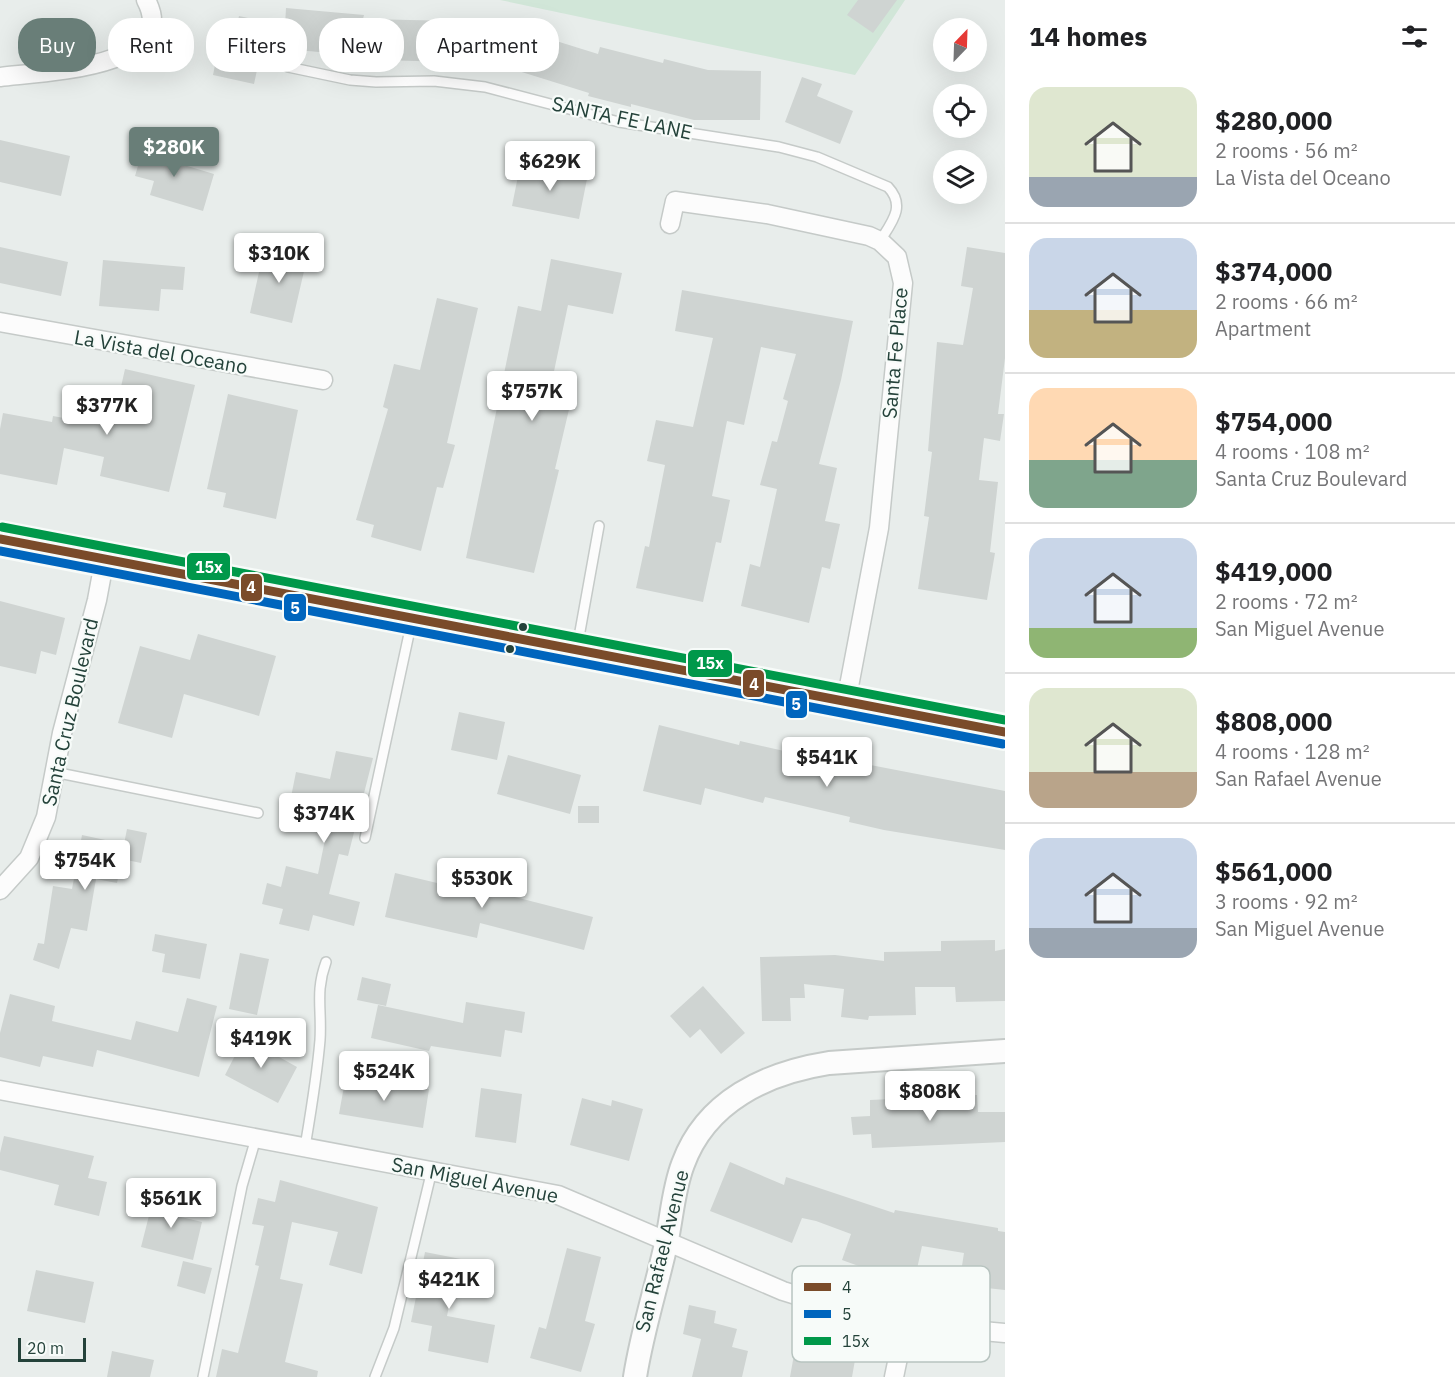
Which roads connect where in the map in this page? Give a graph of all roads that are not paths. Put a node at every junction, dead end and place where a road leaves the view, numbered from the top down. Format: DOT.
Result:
graph roads {
  1 [pos="146,0"];
  2 [pos="307,71"];
  3 [pos="0,77"];
  4 [pos="670,224"];
  5 [pos="880,241"];
  6 [pos="0,322"];
  7 [pos="323,381"];
  8 [pos="599,526"];
  9 [pos="0,539"];
  10 [pos="105,557"];
  11 [pos="412,617"];
  12 [pos="577,649"];
  13 [pos="846,702"];
  14 [pos="1005,732"];
  15 [pos="54,772"];
  16 [pos="258,813"];
  17 [pos="365,838"];
  18 [pos="0,890"];
  19 [pos="326,962"];
  20 [pos="1005,1051"];
  21 [pos="0,1089"];
  22 [pos="256,1138"];
  23 [pos="305,1147"];
  24 [pos="432,1170"];
  25 [pos="667,1242"];
  26 [pos="792,1294"];
  27 [pos="990,1332"];
  28 [pos="1005,1333"];
  29 [pos="897,1362"];
  30 [pos="203,1377"];
  31 [pos="375,1377"];
  32 [pos="634,1377"];
  33 [pos="894,1377"];
  1 -- 3 [label="street"];
  2 -- 5 [label="lane, SANTA FE LANE"];
  4 -- 5 [label="street"];
  5 -- 13 [label="street, Santa Fe Place"];
  6 -- 7 [label="street, La Vista del Oceano"];
  8 -- 12 [label="lane"];
  9 -- 10 [label="main road"];
  10 -- 11 [label="main road"];
  10 -- 15 [label="street, Santa Cruz Boulevard"];
  11 -- 12 [label="main road"];
  11 -- 17 [label="lane"];
  12 -- 13 [label="main road"];
  13 -- 14 [label="main road"];
  15 -- 16 [label="lane"];
  15 -- 18 [label="street, Santa Cruz Boulevard"];
  19 -- 23 [label="lane"];
  20 -- 25 [label="street, San Rafael Avenue"];
  21 -- 22 [label="street, San Miguel Avenue"];
  22 -- 23 [label="street, San Miguel Avenue"];
  22 -- 30 [label="lane"];
  23 -- 24 [label="street, San Miguel Avenue"];
  24 -- 25 [label="street, San Miguel Avenue"];
  24 -- 31 [label="lane"];
  25 -- 26 [label="street, San Miguel Avenue"];
  25 -- 32 [label="street, San Rafael Avenue"];
  27 -- 28 [label="street, San Miguel Avenue"];
  29 -- 33 [label="street"];
}
